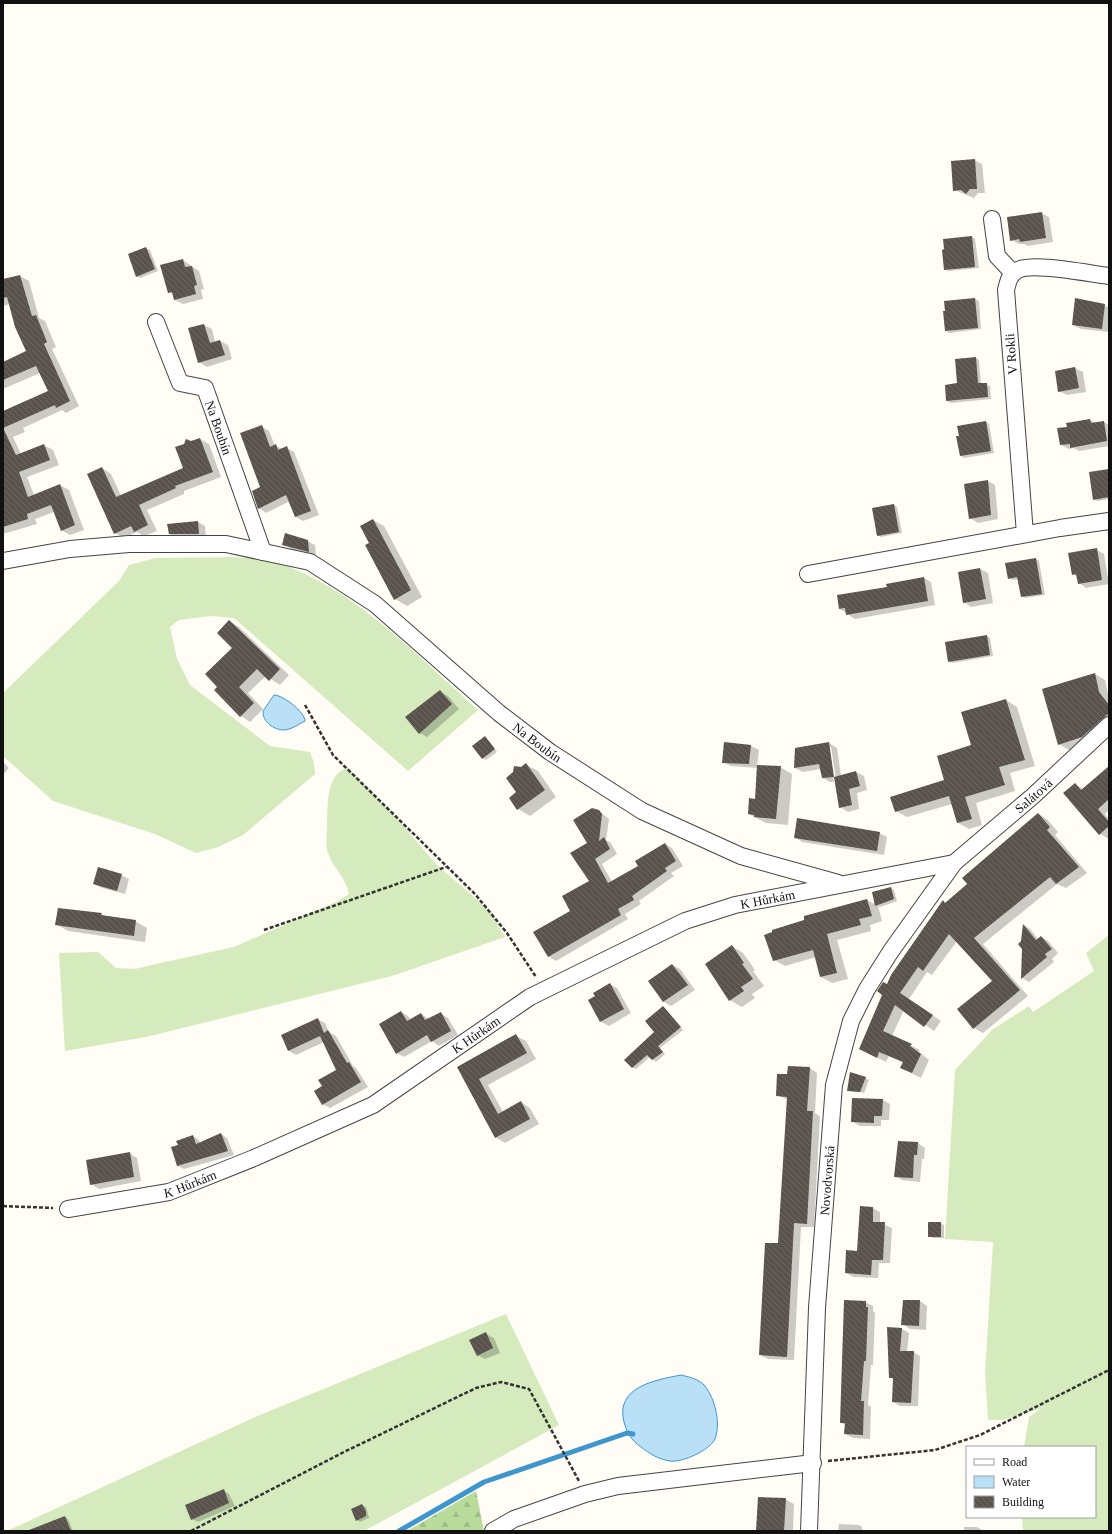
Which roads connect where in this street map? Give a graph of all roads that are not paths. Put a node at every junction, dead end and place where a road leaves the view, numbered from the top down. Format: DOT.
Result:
graph roads {
  1 [pos="992,219"];
  2 [pos="1014,273"];
  3 [pos="1109,276"];
  4 [pos="156,322"];
  5 [pos="1109,521"];
  6 [pos="1024,534"];
  7 [pos="263,552"];
  8 [pos="3,561"];
  9 [pos="808,574"];
  10 [pos="1109,725"];
  11 [pos="954,863"];
  12 [pos="841,884"];
  13 [pos="68,1209"];
  14 [pos="813,1463"];
  15 [pos="493,1531"];
  16 [pos="809,1531"];
  1 -- 2 [label="street"];
  2 -- 3 [label="street"];
  2 -- 6 [label="street, V Rokli"];
  4 -- 7 [label="street, Na Boubín"];
  5 -- 6 [label="street"];
  6 -- 9 [label="street"];
  7 -- 8 [label="street, Na Boubín"];
  7 -- 12 [label="street, Na Boubín"];
  10 -- 11 [label="street, Salátová"];
  11 -- 12 [label="street, K Hůrkám"];
  11 -- 14 [label="street, Novodvorská"];
  12 -- 13 [label="street, K Hůrkám"];
  14 -- 15 [label="street"];
  14 -- 16 [label="street, Novodvorská"];
}
